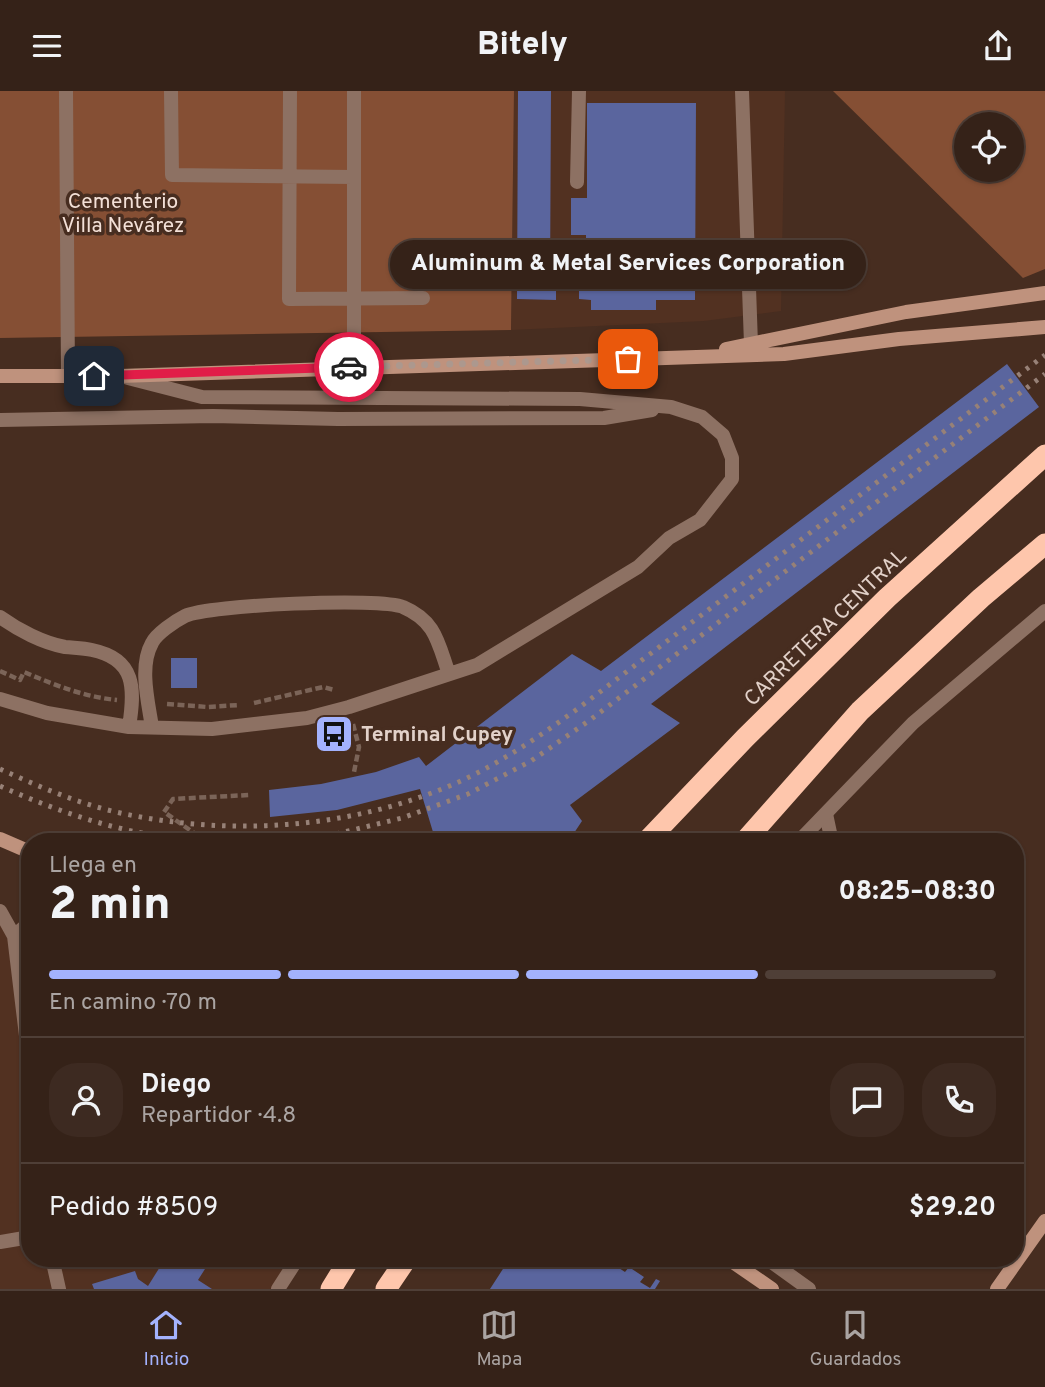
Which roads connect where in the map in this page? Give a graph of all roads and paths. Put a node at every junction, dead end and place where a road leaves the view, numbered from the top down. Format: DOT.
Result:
graph roads {
  1 [pos="66,91"];
  2 [pos="171,91"];
  3 [pos="290,91"];
  4 [pos="354,91"];
  5 [pos="579,91"];
  6 [pos="742,91"];
  7 [pos="290,176"];
  8 [pos="354,177"];
  9 [pos="577,182"];
  10 [pos="1045,293"];
  11 [pos="423,298"];
  12 [pos="354,299"];
  13 [pos="1045,327"];
  14 [pos="751,344"];
  15 [pos="683,358"];
  16 [pos="354,367"];
  17 [pos="1,374"];
  18 [pos="68,376"];
  19 [pos="120,376"];
  20 [pos="671,407"];
  21 [pos="0,420"];
  22 [pos="1045,455"];
  23 [pos="1045,544"];
  24 [pos="1045,611"];
  25 [pos="0,617"];
  26 [pos="0,671"];
  27 [pos="449,674"];
  28 [pos="64,689"];
  29 [pos="0,699"];
  30 [pos="129,727"];
  31 [pos="152,727"];
  32 [pos="249,795"];
  33 [pos="826,814"];
  34 [pos="194,833"];
  35 [pos="655,833"];
  36 [pos="752,833"];
  37 [pos="807,833"];
  38 [pos="830,833"];
  39 [pos="0,839"];
  40 [pos="21,848"];
  41 [pos="0,911"];
  42 [pos="21,930"];
  43 [pos="14,936"];
  44 [pos="21,994"];
  45 [pos="1045,1221"];
  46 [pos="21,1238"];
  47 [pos="0,1242"];
  48 [pos="1024,1251"];
  49 [pos="54,1267"];
  50 [pos="292,1267"];
  51 [pos="344,1267"];
  52 [pos="401,1267"];
  53 [pos="740,1267"];
  54 [pos="778,1267"];
  55 [pos="1013,1267"];
  56 [pos="59,1289"];
  57 [pos="278,1289"];
  58 [pos="331,1289"];
  59 [pos="386,1289"];
  60 [pos="772,1289"];
  61 [pos="809,1289"];
  62 [pos="997,1289"];
  1 -- 18 [label="street"];
  2 -- 7 [label="street"];
  3 -- 7 [label="street"];
  4 -- 8 [label="street"];
  5 -- 9 [label="street"];
  6 -- 14 [label="street"];
  7 -- 8 [label="street"];
  7 -- 12 [label="street"];
  8 -- 12 [label="street"];
  10 -- 14 [label="main road"];
  11 -- 12 [label="street"];
  12 -- 16 [label="street"];
  13 -- 15 [label="main road"];
  14 -- 15 [label="main road"];
  15 -- 16 [label="main road"];
  16 -- 19 [label="main road"];
  17 -- 18 [label="main road"];
  18 -- 19 [label="main road"];
  19 -- 20 [label="street"];
  20 -- 21 [label="street"];
  20 -- 27 [label="street"];
  22 -- 35 [label="highway, CARRETERA CENTRAL"];
  23 -- 36 [label="highway"];
  24 -- 33 [label="street"];
  25 -- 30 [label="street"];
  26 -- 28 [label="path"];
  27 -- 31 [label="street"];
  27 -- 31 [label="street"];
  29 -- 30 [label="street"];
  30 -- 31 [label="street"];
  32 -- 34 [label="path"];
  33 -- 37 [label="street"];
  33 -- 38 [label="street"];
  39 -- 40 [label="main road"];
  41 -- 43 [label="street"];
  42 -- 43 [label="street"];
  43 -- 44 [label="street"];
  45 -- 48 [label="main road"];
  46 -- 47 [label="street"];
  49 -- 56 [label="street"];
  50 -- 57 [label="street"];
  51 -- 58 [label="highway"];
  52 -- 59 [label="highway"];
  53 -- 60 [label="main road"];
  54 -- 61 [label="street"];
  55 -- 62 [label="main road"];
}
